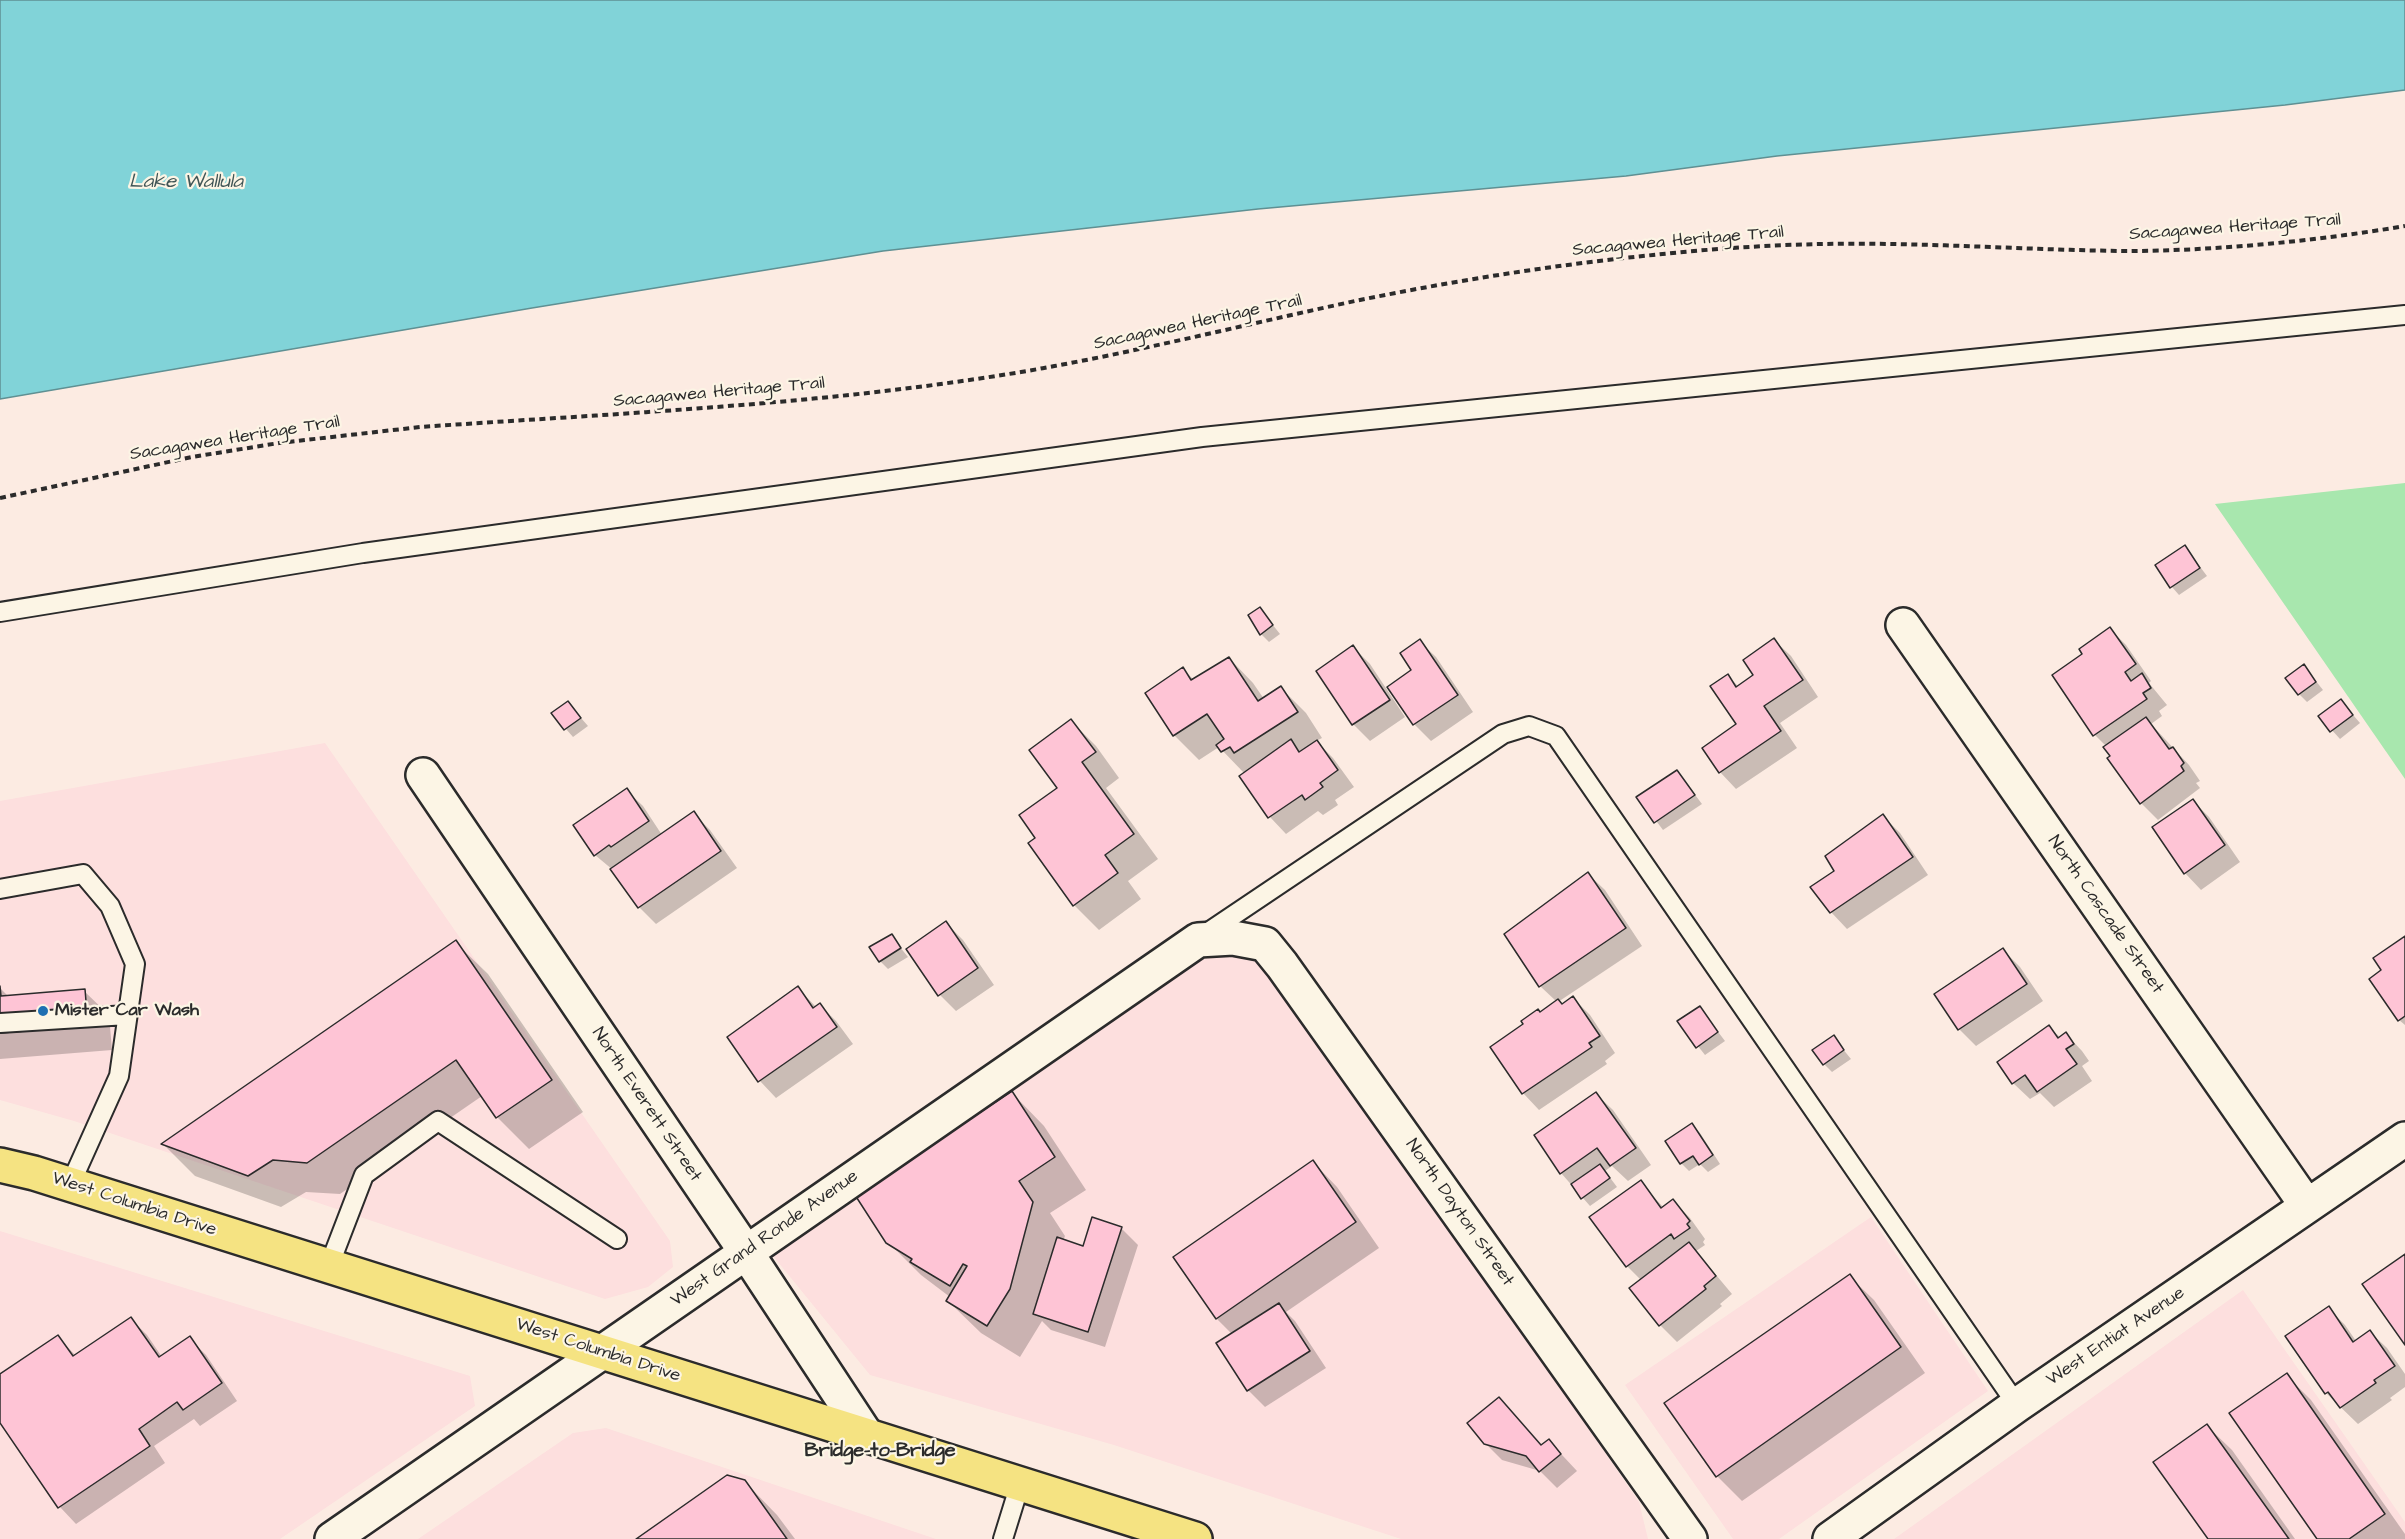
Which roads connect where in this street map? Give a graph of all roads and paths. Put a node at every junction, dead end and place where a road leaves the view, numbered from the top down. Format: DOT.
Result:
graph roads {
  1 [pos="2405,226"];
  2 [pos="2405,315"];
  3 [pos="0,498"];
  4 [pos="0,612"];
  5 [pos="1903,625"];
  6 [pos="423,775"];
  7 [pos="0,889"];
  8 [pos="1198,940"];
  9 [pos="127,1015"];
  10 [pos="0,1023"];
  11 [pos="2405,1139"];
  12 [pos="0,1165"];
  13 [pos="70,1185"];
  14 [pos="2307,1206"];
  15 [pos="617,1239"];
  16 [pos="746,1252"];
  17 [pos="329,1266"];
  18 [pos="603,1353"];
  19 [pos="2017,1405"];
  20 [pos="867,1436"];
  21 [pos="1020,1484"];
  22 [pos="332,1539"];
  23 [pos="1003,1539"];
  24 [pos="1195,1539"];
  25 [pos="1690,1539"];
  26 [pos="1830,1539"];
  1 -- 3 [label="path, Sacagawea Heritage Trail"];
  2 -- 4 [label="lane"];
  5 -- 14 [label="street, North Cascade Street"];
  6 -- 16 [label="street, North Everett Street"];
  7 -- 9 [label="lane"];
  8 -- 16 [label="street, West Grand Ronde Avenue"];
  8 -- 19 [label="lane"];
  8 -- 25 [label="street, North Dayton Street"];
  9 -- 10 [label="lane"];
  9 -- 13 [label="lane"];
  11 -- 14 [label="street, West Entiat Avenue"];
  12 -- 13 [label="main road, West Columbia Drive"];
  13 -- 17 [label="main road, West Columbia Drive"];
  14 -- 19 [label="street, West Entiat Avenue"];
  15 -- 17 [label="lane"];
  16 -- 18 [label="street, West Grand Ronde Avenue"];
  16 -- 20 [label="street, North Everett Street"];
  17 -- 18 [label="main road, West Columbia Drive"];
  18 -- 20 [label="main road, West Columbia Drive"];
  18 -- 22 [label="street, West Grand Ronde Avenue"];
  19 -- 26 [label="street, West Entiat Avenue"];
  20 -- 21 [label="main road, West Columbia Drive"];
  21 -- 23 [label="lane"];
  21 -- 24 [label="main road, West Columbia Drive"];
}
